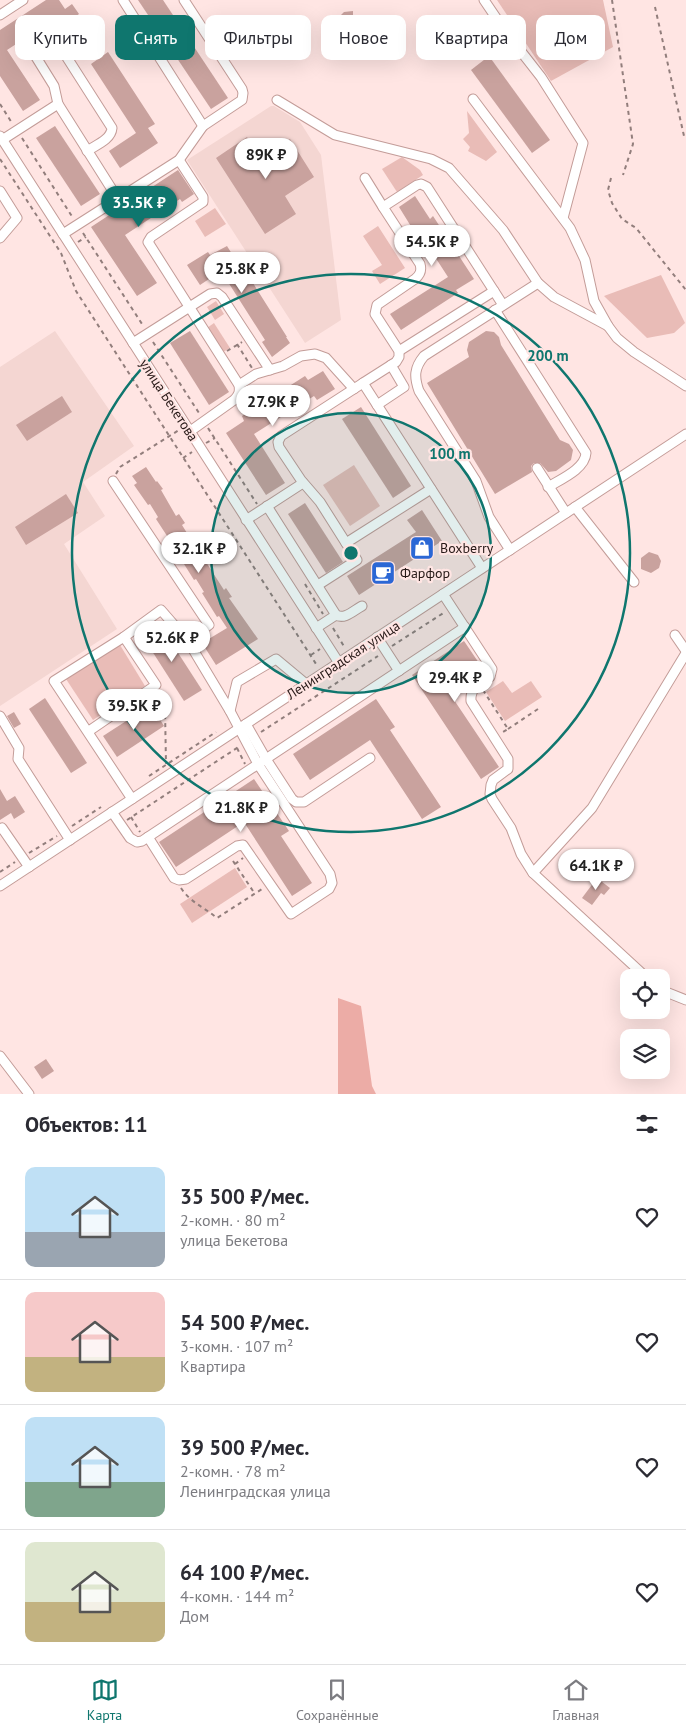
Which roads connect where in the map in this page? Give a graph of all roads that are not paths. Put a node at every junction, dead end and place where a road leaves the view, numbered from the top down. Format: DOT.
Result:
graph roads {
  1 [pos="23,0"];
  2 [pos="123,0"];
  3 [pos="184,0"];
  4 [pos="484,0"];
  5 [pos="0,15"];
  6 [pos="473,99"];
  7 [pos="277,100"];
  8 [pos="58,104"];
  9 [pos="203,126"];
  10 [pos="1,138"];
  11 [pos="87,151"];
  12 [pos="179,160"];
  13 [pos="365,178"];
  14 [pos="0,191"];
  15 [pos="118,199"];
  16 [pos="383,206"];
  17 [pos="563,218"];
  18 [pos="63,234"];
  19 [pos="0,238"];
  20 [pos="538,283"];
  21 [pos="494,291"];
  22 [pos="190,307"];
  23 [pos="499,308"];
  24 [pos="608,326"];
  25 [pos="133,343"];
  26 [pos="399,351"];
  27 [pos="390,365"];
  28 [pos="270,370"];
  29 [pos="363,383"];
  30 [pos="239,384"];
  31 [pos="686,386"];
  32 [pos="404,387"];
  33 [pos="354,389"];
  34 [pos="419,391"];
  35 [pos="377,405"];
  36 [pos="188,429"];
  37 [pos="686,434"];
  38 [pos="537,468"];
  39 [pos="113,481"];
  40 [pos="303,484"];
  41 [pos="548,487"];
  42 [pos="431,489"];
  43 [pos="575,507"];
  44 [pos="264,508"];
  45 [pos="566,513"];
  46 [pos="246,520"];
  47 [pos="346,543"];
  48 [pos="510,550"];
  49 [pos="482,568"];
  50 [pos="634,582"];
  51 [pos="318,585"];
  52 [pos="443,594"];
  53 [pos="362,606"];
  54 [pos="336,615"];
  55 [pos="465,627"];
  56 [pos="316,628"];
  57 [pos="675,635"];
  58 [pos="124,636"];
  59 [pos="377,637"];
  60 [pos="188,641"];
  61 [pos="686,652"];
  62 [pos="339,663"];
  63 [pos="399,671"];
  64 [pos="306,684"];
  65 [pos="230,711"];
  66 [pos="0,716"];
  67 [pos="242,726"];
  68 [pos="89,731"];
  69 [pos="250,740"];
  70 [pos="370,758"];
  71 [pos="266,759"];
  72 [pos="258,764"];
  73 [pos="132,799"];
  74 [pos="112,812"];
  75 [pos="0,829"];
  76 [pos="146,838"];
  77 [pos="70,840"];
  78 [pos="29,867"];
  79 [pos="533,873"];
  80 [pos="0,886"];
  81 [pos="637,969"];
  82 [pos="670,994"];
  83 [pos="686,1000"];
  84 [pos="0,1056"];
  85 [pos="23,1092"];
  1 -- 5 [label="street"];
  2 -- 9 [label="street"];
  3 -- 9 [label="street"];
  4 -- 17 [label="street"];
  6 -- 17 [label="street"];
  7 -- 20 [label="street"];
  8 -- 10 [label="street"];
  8 -- 11 [label="street"];
  8 -- 11 [label="street"];
  9 -- 12 [label="street"];
  10 -- 18 [label="street, улица Бекетова"];
  11 -- 15 [label="street"];
  12 -- 15 [label="street"];
  12 -- 22 [label="street"];
  13 -- 16 [label="street"];
  14 -- 19 [label="street"];
  15 -- 18 [label="street"];
  16 -- 21 [label="street"];
  16 -- 26 [label="street"];
  17 -- 24 [label="street"];
  18 -- 25 [label="street, улица Бекетова"];
  20 -- 23 [label="street"];
  20 -- 24 [label="street"];
  21 -- 23 [label="street"];
  21 -- 26 [label="street"];
  22 -- 25 [label="street"];
  22 -- 28 [label="street"];
  22 -- 30 [label="street"];
  23 -- 34 [label="street"];
  23 -- 41 [label="street"];
  24 -- 31 [label="street"];
  25 -- 36 [label="street, улица Бекетова"];
  26 -- 27 [label="street"];
  27 -- 29 [label="street"];
  27 -- 32 [label="street"];
  28 -- 30 [label="street"];
  28 -- 33 [label="street"];
  29 -- 33 [label="street"];
  29 -- 35 [label="street"];
  30 -- 36 [label="street"];
  32 -- 34 [label="street"];
  32 -- 35 [label="street"];
  33 -- 40 [label="street"];
  34 -- 48 [label="street"];
  35 -- 42 [label="street"];
  36 -- 46 [label="street, улица Бекетова"];
  37 -- 43 [label="street, Ленинградская улица"];
  38 -- 41 [label="street"];
  39 -- 60 [label="street"];
  40 -- 44 [label="street"];
  40 -- 47 [label="street"];
  41 -- 45 [label="street"];
  42 -- 47 [label="street"];
  42 -- 49 [label="street"];
  43 -- 45 [label="street, Ленинградская улица"];
  43 -- 50 [label="street"];
  44 -- 46 [label="street"];
  44 -- 51 [label="street"];
  45 -- 48 [label="street, Ленинградская улица"];
  46 -- 56 [label="street, улица Бекетова"];
  47 -- 51 [label="street"];
  48 -- 49 [label="street, Ленинградская улица"];
  49 -- 52 [label="street, Ленинградская улица"];
  51 -- 54 [label="street"];
  52 -- 55 [label="street"];
  52 -- 59 [label="street, Ленинградская улица"];
  53 -- 54 [label="street"];
  54 -- 56 [label="street"];
  55 -- 63 [label="street"];
  55 -- 79 [label="street"];
  56 -- 62 [label="street, улица Бекетова"];
  57 -- 61 [label="street"];
  58 -- 60 [label="street"];
  58 -- 68 [label="street"];
  58 -- 68 [label="street"];
  59 -- 62 [label="street, Ленинградская улица"];
  59 -- 63 [label="street"];
  60 -- 65 [label="street"];
  61 -- 79 [label="street"];
  62 -- 64 [label="street, Ленинградская улица"];
  63 -- 71 [label="street"];
  64 -- 65 [label="street"];
  64 -- 67 [label="street, Ленинградская улица"];
  65 -- 67 [label="street"];
  66 -- 77 [label="street"];
  67 -- 69 [label="street"];
  67 -- 73 [label="street, Ленинградская улица"];
  68 -- 73 [label="street"];
  69 -- 71 [label="street"];
  69 -- 72 [label="street"];
  70 -- 71 [label="street"];
  71 -- 72 [label="street"];
  72 -- 76 [label="street"];
  72 -- 76 [label="street"];
  73 -- 74 [label="street, Ленинградская улица"];
  74 -- 76 [label="street"];
  74 -- 77 [label="street, Ленинградская улица"];
  75 -- 78 [label="street"];
  77 -- 78 [label="street, Ленинградская улица"];
  78 -- 80 [label="street, Ленинградская улица"];
  79 -- 81 [label="street"];
  82 -- 83 [label="street"];
  84 -- 85 [label="street"];
}
